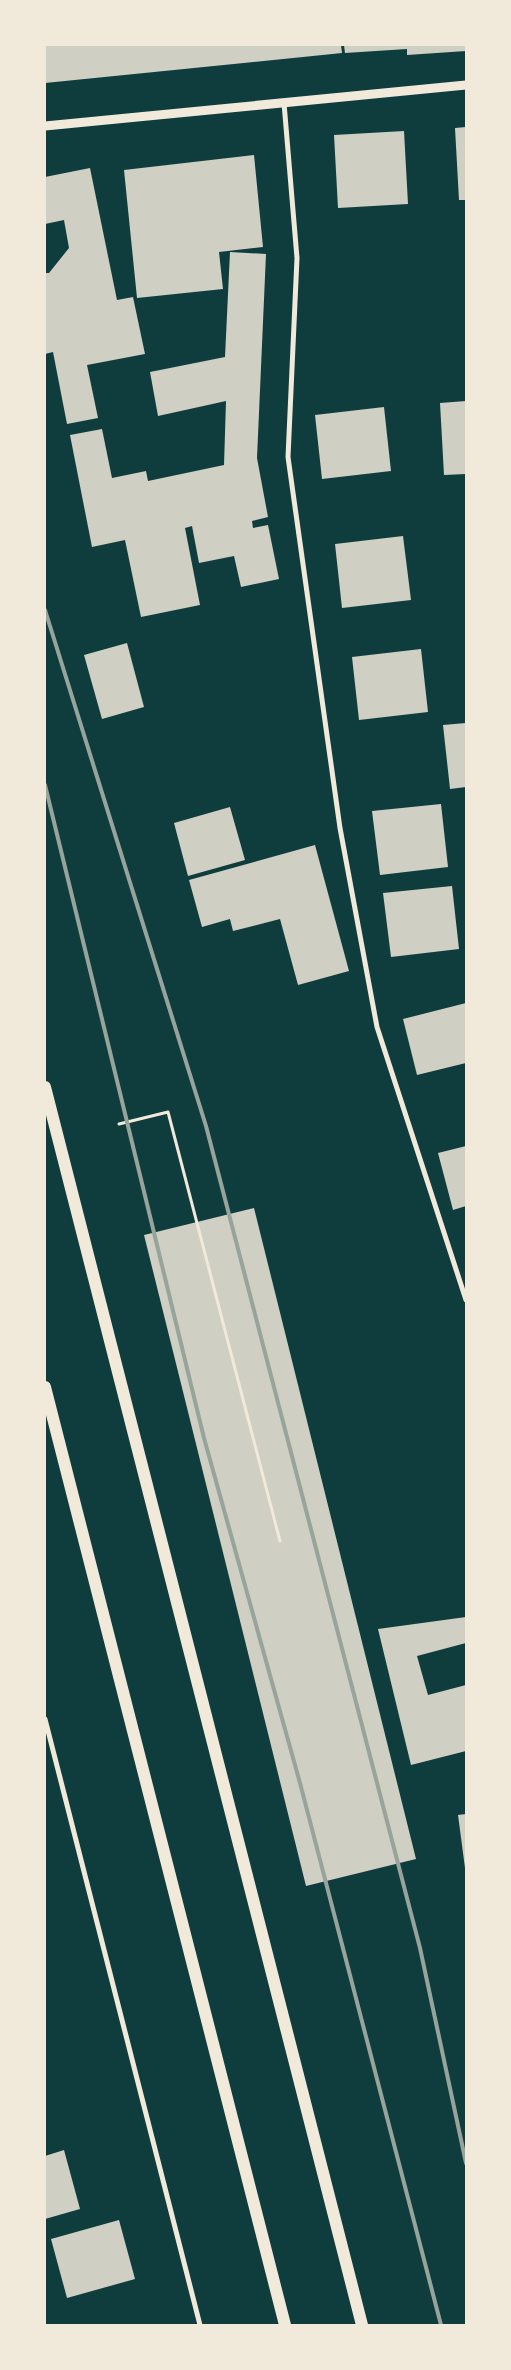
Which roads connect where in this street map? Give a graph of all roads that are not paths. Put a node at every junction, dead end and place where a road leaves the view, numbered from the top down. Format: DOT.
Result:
graph roads {
  1 [pos="466,85"];
  2 [pos="284,103"];
  3 [pos="45,126"];
  4 [pos="45,1087"];
  5 [pos="466,1300"];
  6 [pos="45,1387"];
  7 [pos="45,1719"];
  8 [pos="200,2325"];
  9 [pos="284,2325"];
  10 [pos="362,2325"];
  1 -- 2 [label="street"];
  2 -- 3 [label="street"];
  2 -- 5 [label="street"];
  4 -- 10 [label="main road"];
  6 -- 9 [label="main road"];
  7 -- 8 [label="street"];
}
